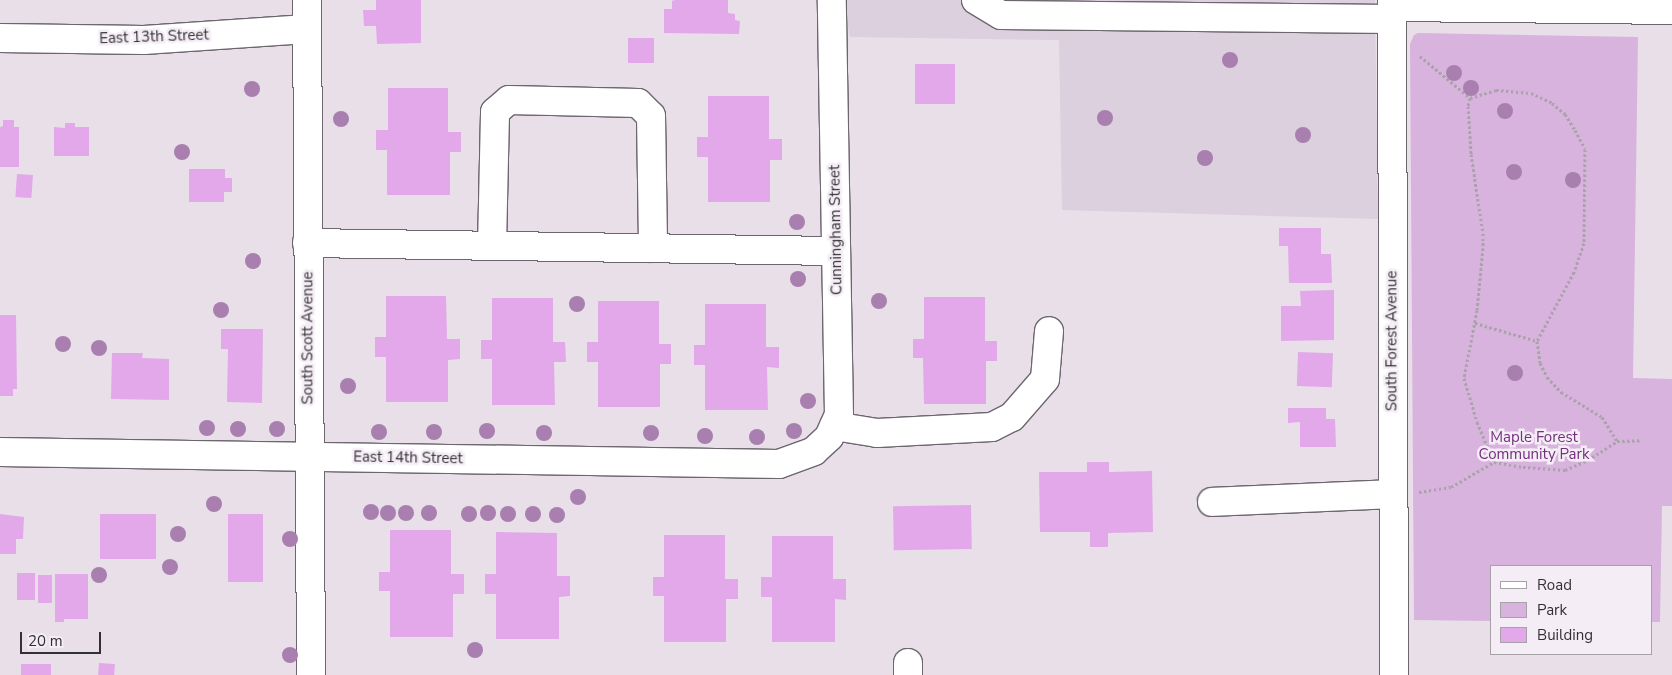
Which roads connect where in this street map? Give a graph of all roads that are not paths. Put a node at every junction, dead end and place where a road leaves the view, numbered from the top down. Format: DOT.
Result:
graph roads {
  1 [pos="307,0"];
  2 [pos="832,0"];
  3 [pos="976,0"];
  4 [pos="1392,9"];
  5 [pos="1672,10"];
  6 [pos="307,29"];
  7 [pos="0,38"];
  8 [pos="307,243"];
  9 [pos="492,246"];
  10 [pos="653,248"];
  11 [pos="836,251"];
  12 [pos="1049,331"];
  13 [pos="834,426"];
  14 [pos="814,451"];
  15 [pos="0,452"];
  16 [pos="308,457"];
  17 [pos="1404,494"];
  18 [pos="1212,502"];
  19 [pos="311,675"];
  20 [pos="1394,675"];
  1 -- 6 [label="street, South Scott Avenue"];
  2 -- 11 [label="street, Cunningham Street"];
  3 -- 4 [label="street"];
  4 -- 5 [label="street"];
  4 -- 17 [label="street, South Forest Avenue"];
  6 -- 7 [label="street, East 13th Street"];
  6 -- 8 [label="street, South Scott Avenue"];
  8 -- 9 [label="street"];
  8 -- 16 [label="street, South Scott Avenue"];
  9 -- 10 [label="street"];
  9 -- 10 [label="street"];
  10 -- 11 [label="street"];
  11 -- 13 [label="street, Cunningham Street"];
  12 -- 13 [label="street"];
  13 -- 14 [label="street, Cunningham Street"];
  14 -- 16 [label="street, East 14th Street"];
  15 -- 16 [label="street, East 14th Street"];
  16 -- 19 [label="street, South Scott Avenue"];
  17 -- 18 [label="street"];
  17 -- 20 [label="street, South Forest Avenue"];
}
